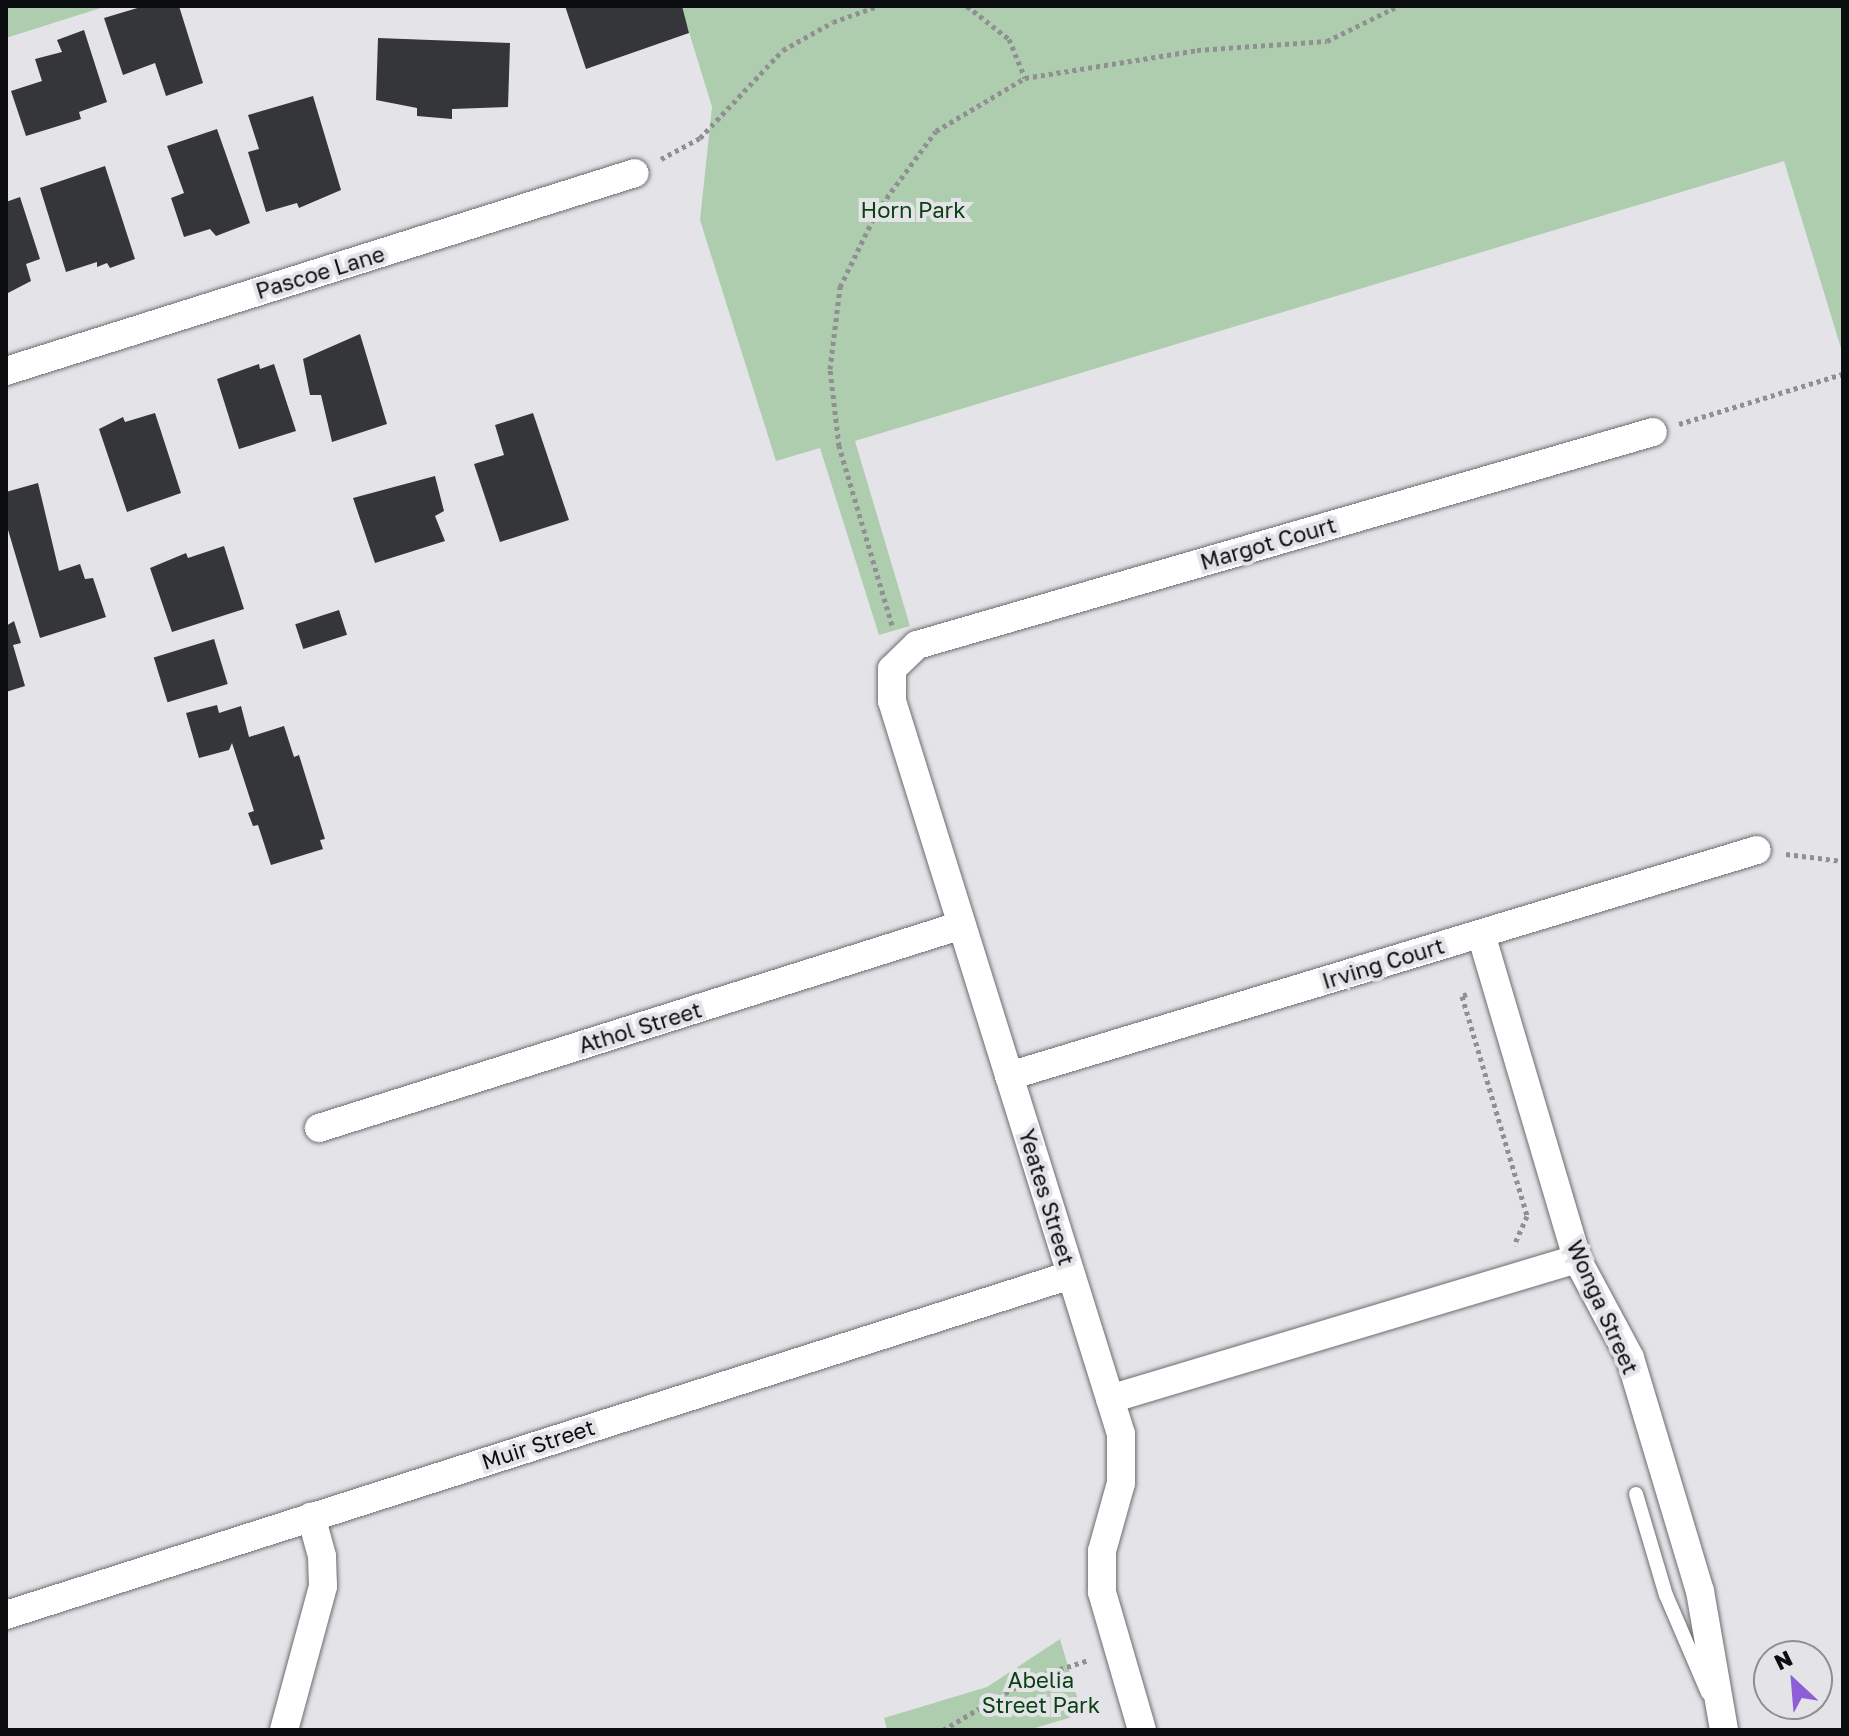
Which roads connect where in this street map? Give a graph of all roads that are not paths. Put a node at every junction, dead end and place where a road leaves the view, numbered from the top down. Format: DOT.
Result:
graph roads {
  1 [pos="635,173"];
  2 [pos="6,371"];
  3 [pos="1653,432"];
  4 [pos="892,669"];
  5 [pos="1757,850"];
  6 [pos="962,925"];
  7 [pos="1481,934"];
  8 [pos="1009,1076"];
  9 [pos="319,1128"];
  10 [pos="1577,1259"];
  11 [pos="1071,1275"];
  12 [pos="1110,1399"];
  13 [pos="1636,1494"];
  14 [pos="311,1516"];
  15 [pos="6,1615"];
  16 [pos="284,1730"];
  17 [pos="1142,1730"];
  18 [pos="1724,1730"];
  1 -- 2 [label="street, Pascoe Lane"];
  3 -- 4 [label="street, Margot Court"];
  4 -- 6 [label="street, Yeates Street"];
  5 -- 7 [label="street, Irving Court"];
  6 -- 8 [label="street, Yeates Street"];
  6 -- 9 [label="street, Athol Street"];
  7 -- 8 [label="street, Irving Court"];
  7 -- 10 [label="street, Wonga Street"];
  8 -- 11 [label="street, Yeates Street"];
  10 -- 12 [label="street"];
  10 -- 18 [label="street, Wonga Street"];
  11 -- 12 [label="street, Yeates Street"];
  11 -- 14 [label="street, Muir Street"];
  12 -- 17 [label="street, Yeates Street"];
  13 -- 18 [label="lane, Wonga Street"];
  14 -- 15 [label="street, Muir Street"];
  14 -- 16 [label="street"];
}
